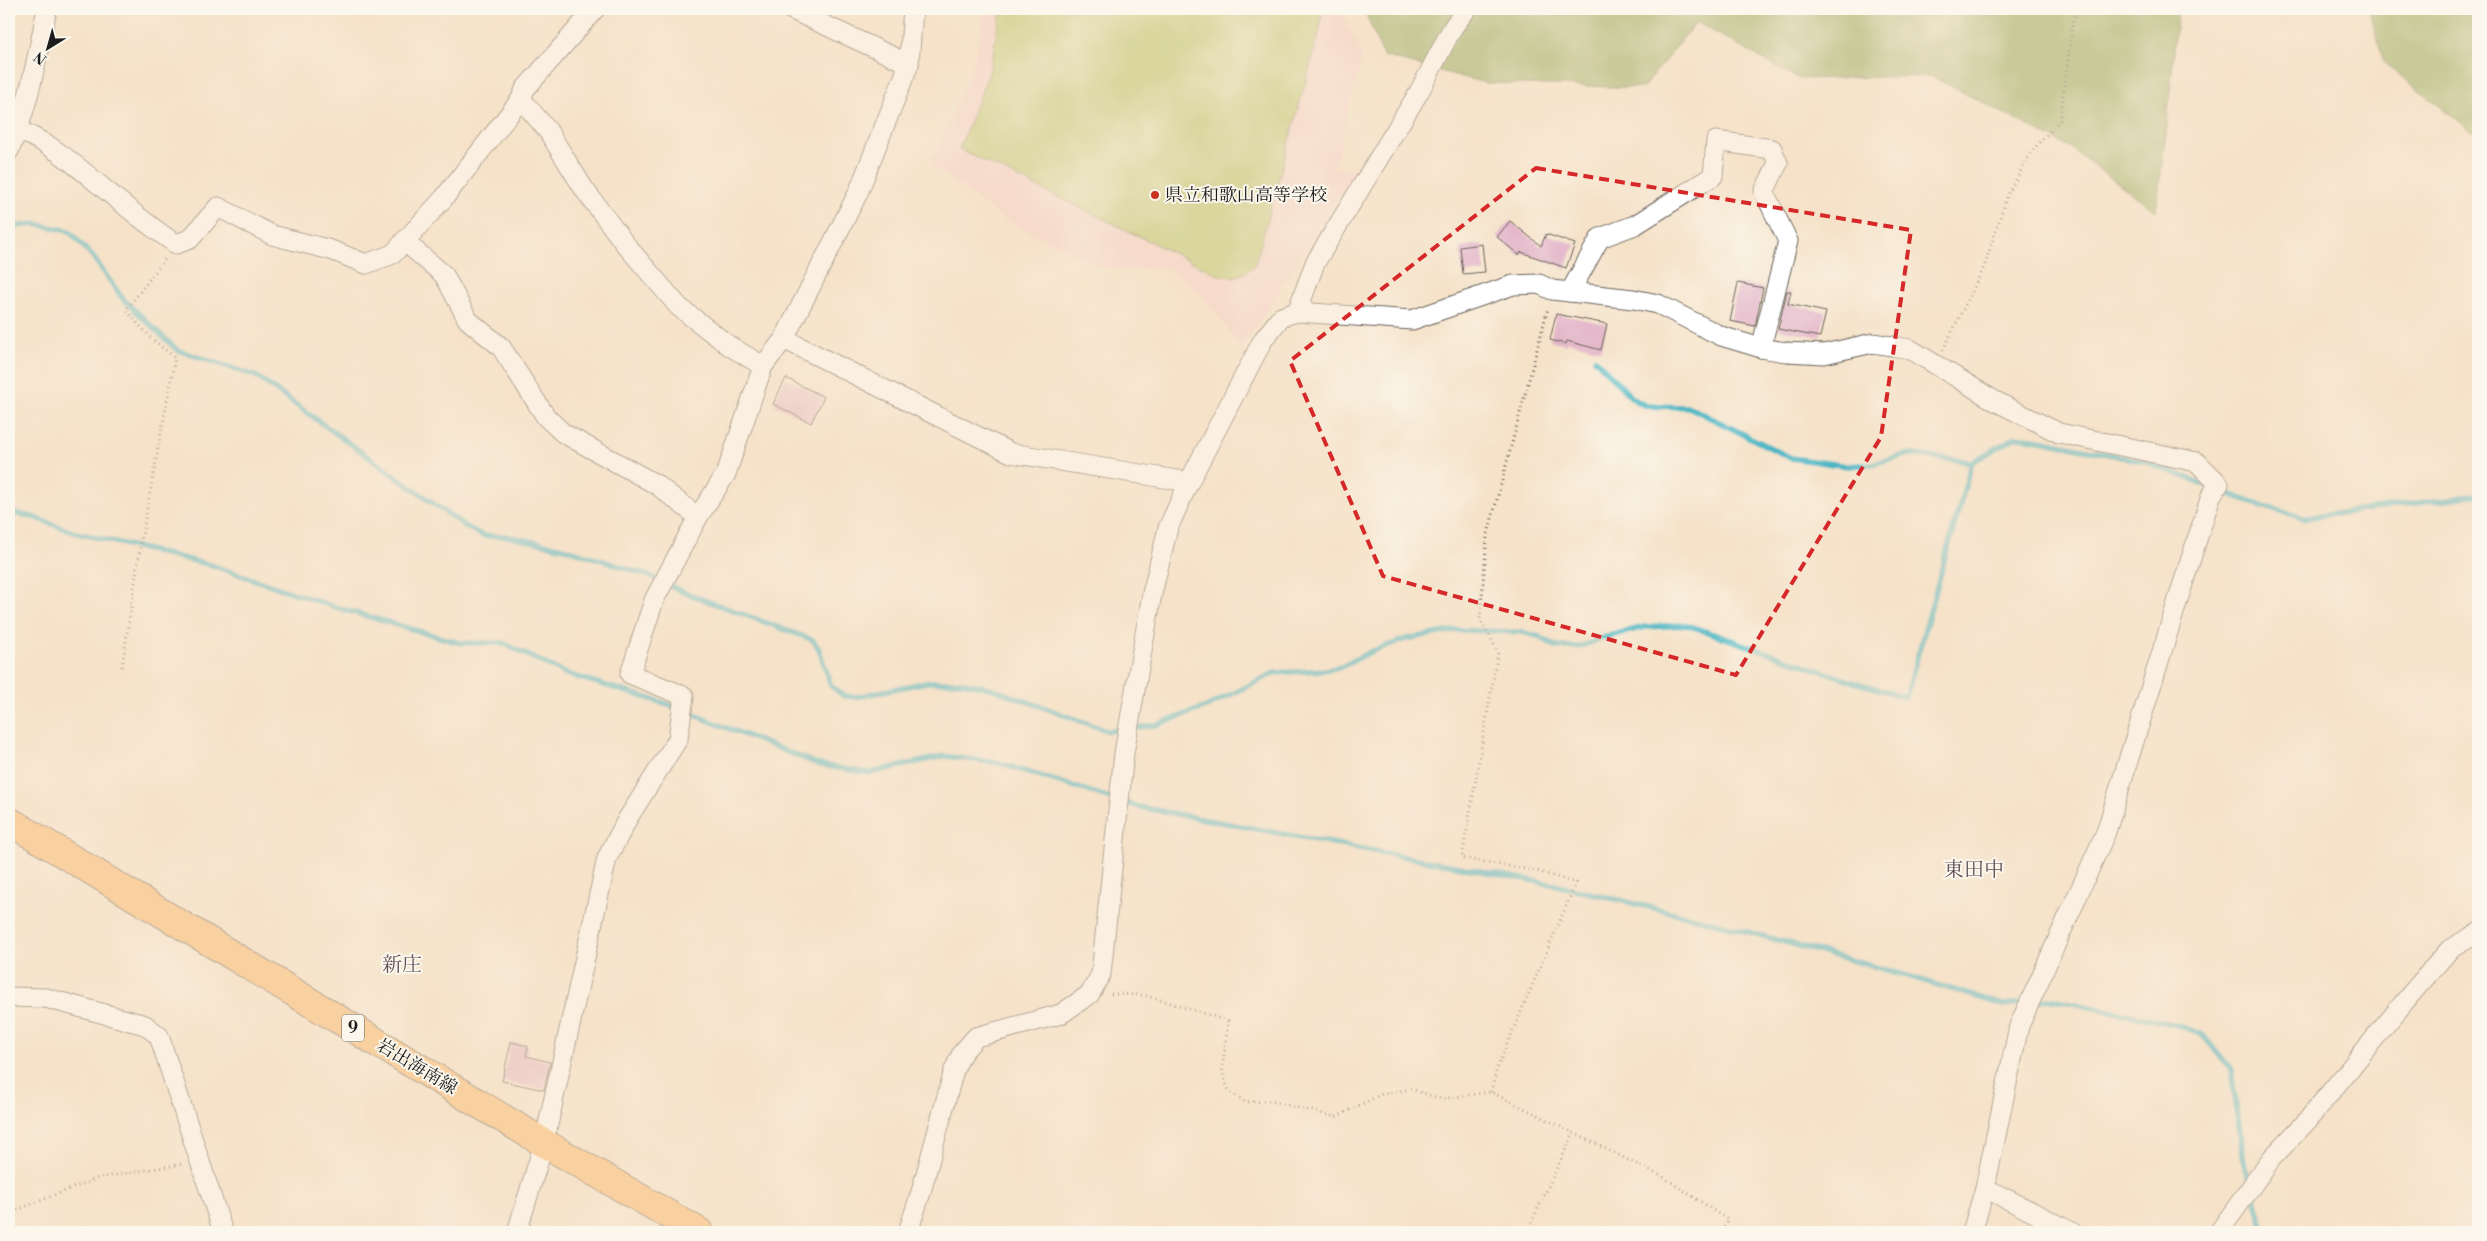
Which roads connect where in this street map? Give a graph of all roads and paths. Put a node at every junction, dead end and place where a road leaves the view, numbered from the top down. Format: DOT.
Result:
graph roads {
  1 [pos="47,9"];
  2 [pos="595,9"];
  3 [pos="790,9"];
  4 [pos="913,9"];
  5 [pos="1467,9"];
  6 [pos="2078,9"];
  7 [pos="909,64"];
  8 [pos="521,99"];
  9 [pos="14,128"];
  10 [pos="9,151"];
  11 [pos="404,241"];
  12 [pos="176,244"];
  13 [pos="1561,291"];
  14 [pos="1297,312"];
  15 [pos="784,340"];
  16 [pos="1761,348"];
  17 [pos="763,366"];
  18 [pos="1934,366"];
  19 [pos="1189,482"];
  20 [pos="698,517"];
  21 [pos="122,667"];
  22 [pos="9,821"];
  23 [pos="2478,934"];
  24 [pos="1090,994"];
  25 [pos="9,996"];
  26 [pos="1491,1092"];
  27 [pos="1574,1132"];
  28 [pos="544,1143"];
  29 [pos="201,1161"];
  30 [pos="1985,1188"];
  31 [pos="9,1227"];
  32 [pos="223,1232"];
  33 [pos="517,1232"];
  34 [pos="699,1232"];
  35 [pos="908,1232"];
  36 [pos="1527,1232"];
  37 [pos="1722,1232"];
  38 [pos="1972,1232"];
  39 [pos="2072,1232"];
  40 [pos="2220,1232"];
  1 -- 9 [label="street"];
  2 -- 8 [label="street"];
  3 -- 7 [label="street"];
  4 -- 7 [label="street"];
  5 -- 14 [label="street"];
  6 -- 18 [label="path"];
  7 -- 15 [label="street"];
  8 -- 11 [label="street"];
  8 -- 17 [label="street"];
  9 -- 10 [label="street"];
  9 -- 12 [label="street"];
  11 -- 12 [label="street"];
  11 -- 20 [label="street"];
  12 -- 21 [label="path"];
  13 -- 14 [label="street"];
  13 -- 16 [label="street"];
  13 -- 16 [label="street"];
  13 -- 26 [label="path"];
  14 -- 19 [label="street"];
  15 -- 17 [label="street"];
  15 -- 19 [label="street"];
  16 -- 18 [label="street"];
  17 -- 20 [label="street"];
  18 -- 30 [label="street"];
  19 -- 24 [label="street"];
  20 -- 28 [label="street"];
  22 -- 28 [label="main road, 岩出海南線 / 9"];
  23 -- 40 [label="street"];
  24 -- 26 [label="path"];
  24 -- 35 [label="street"];
  25 -- 29 [label="street"];
  26 -- 27 [label="path"];
  27 -- 36 [label="path"];
  27 -- 37 [label="path"];
  28 -- 33 [label="street"];
  28 -- 34 [label="main road, 岩出海南線 / 9"];
  29 -- 31 [label="path"];
  29 -- 32 [label="street"];
  30 -- 38 [label="street"];
  30 -- 39 [label="street"];
}
